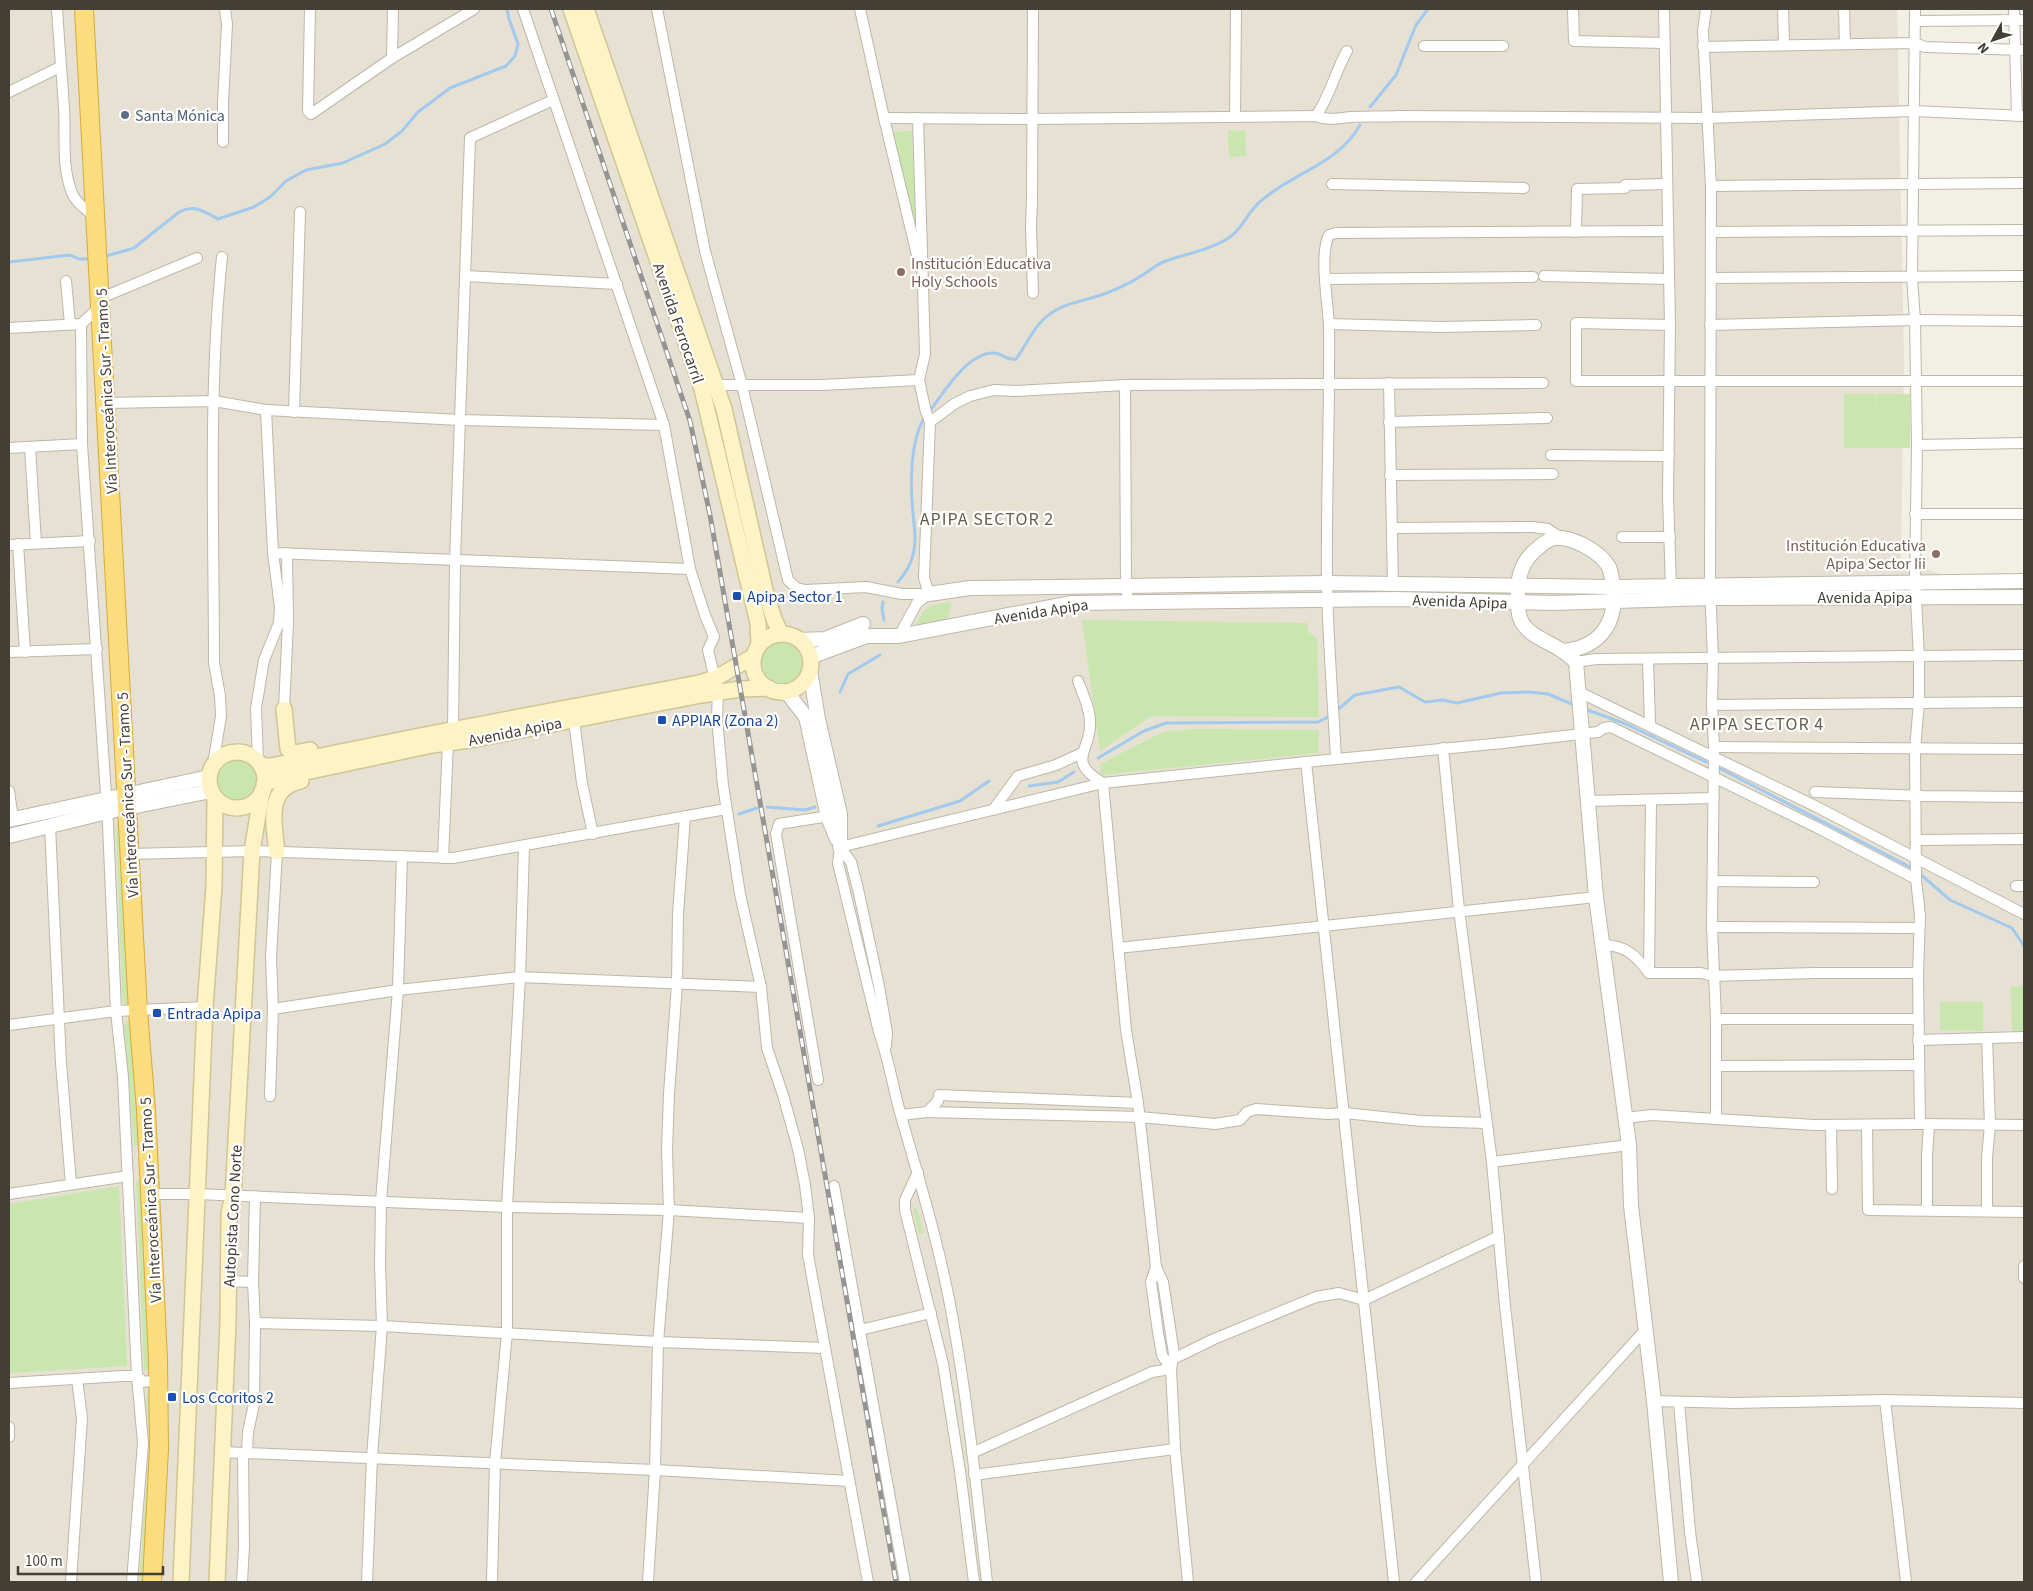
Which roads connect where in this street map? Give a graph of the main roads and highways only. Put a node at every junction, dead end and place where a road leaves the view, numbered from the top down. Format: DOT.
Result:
graph roads {
  1 [pos="84,9"];
  2 [pos="571,9"];
  3 [pos="586,9"];
  4 [pos="709,387"];
  5 [pos="781,634"];
  6 [pos="757,651"];
  7 [pos="717,685"];
  8 [pos="775,690"];
  9 [pos="284,710"];
  10 [pos="450,737"];
  11 [pos="422,741"];
  12 [pos="259,764"];
  13 [pos="212,782"];
  14 [pos="263,788"];
  15 [pos="277,852"];
  16 [pos="152,1582"];
  17 [pos="181,1582"];
  18 [pos="217,1582"];
  1 -- 16 [label="highway, Vía Interoceánica Sur - Tramo 5"];
  2 -- 4 [label="main road, Avenida Ferrocarril"];
  3 -- 4 [label="main road, Avenida Ferrocarril"];
  4 -- 5 [label="main road, Avenida Ferrocarril"];
  4 -- 6 [label="main road, Avenida Ferrocarril"];
  5 -- 6 [label="main road"];
  5 -- 8 [label="main road"];
  6 -- 7 [label="main road, Avenida Apipa"];
  6 -- 8 [label="main road"];
  7 -- 8 [label="main road, Avenida Apipa"];
  7 -- 10 [label="main road, Avenida Apipa"];
  7 -- 10 [label="main road, Avenida Apipa"];
  9 -- 11 [label="main road"];
  10 -- 11 [label="main road, Avenida Apipa"];
  11 -- 12 [label="main road, Avenida Apipa"];
  11 -- 14 [label="main road, Avenida Apipa"];
  11 -- 15 [label="main road"];
  12 -- 13 [label="main road"];
  12 -- 14 [label="main road"];
  13 -- 14 [label="main road"];
  13 -- 17 [label="main road"];
  14 -- 18 [label="main road, Autopista Cono Norte"];
}
